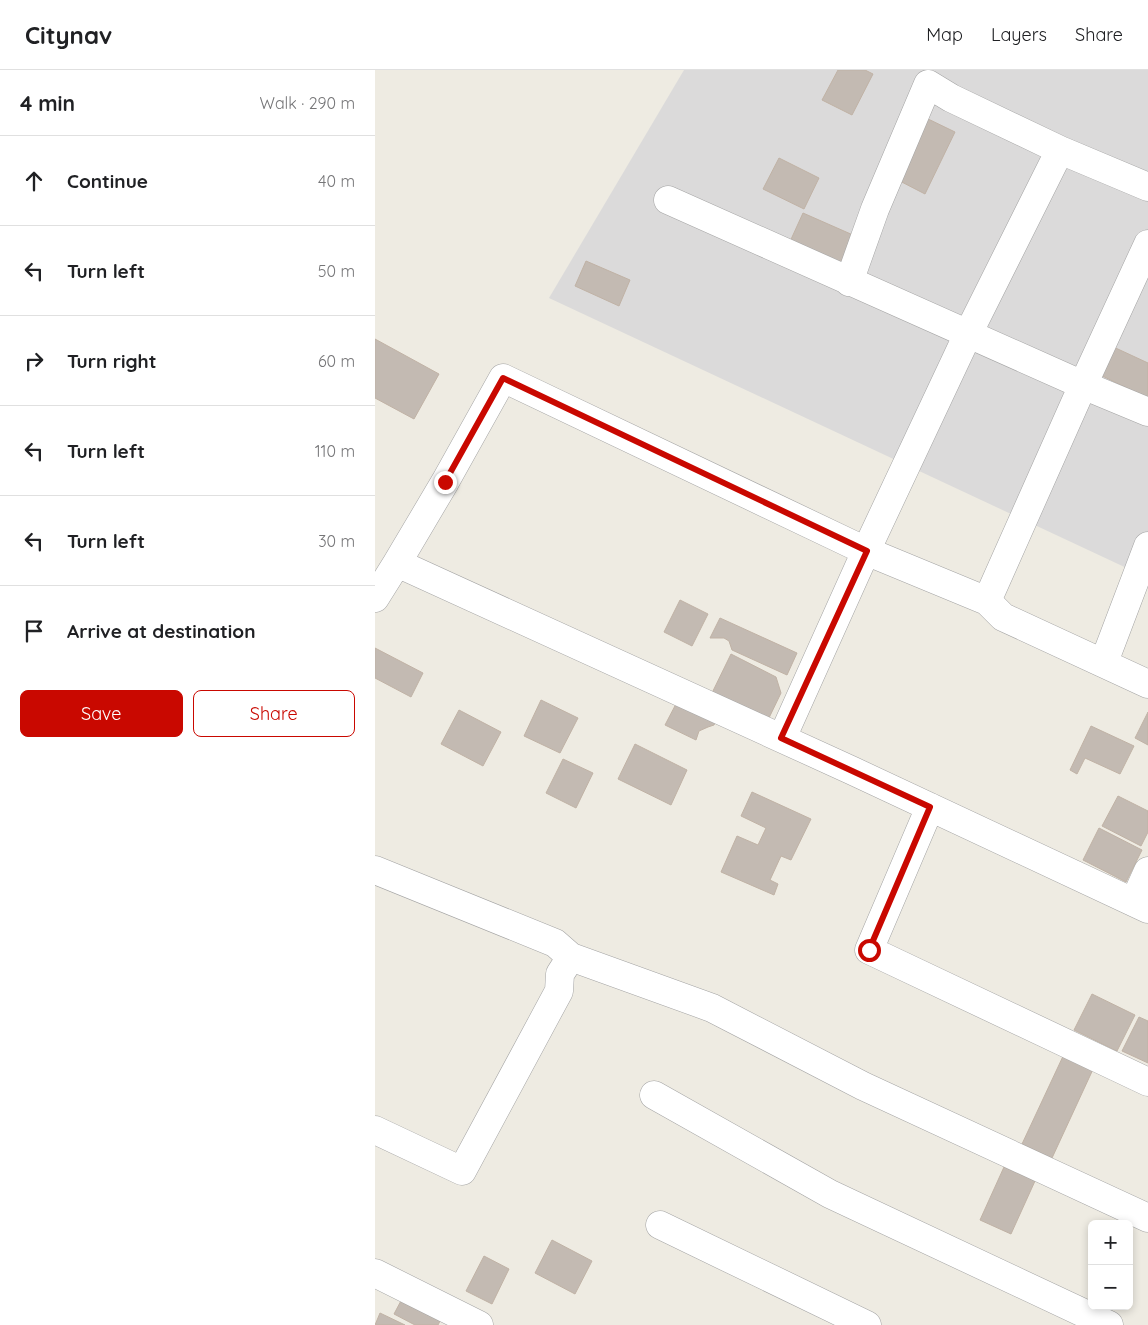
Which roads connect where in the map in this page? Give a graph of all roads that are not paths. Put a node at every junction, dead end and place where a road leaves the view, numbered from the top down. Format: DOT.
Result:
graph roads {
  1 [pos="1060,150"];
  2 [pos="1148,187"];
  3 [pos="668,200"];
  4 [pos="1148,244"];
  5 [pos="849,282"];
  6 [pos="967,334"];
  7 [pos="1083,386"];
  8 [pos="1148,412"];
  9 [pos="1148,546"];
  10 [pos="867,551"];
  11 [pos="397,563"];
  12 [pos="375,598"];
  13 [pos="987,601"];
  14 [pos="1105,662"];
  15 [pos="1148,684"];
  16 [pos="781,738"];
  17 [pos="930,807"];
  18 [pos="375,870"];
  19 [pos="1148,871"];
  20 [pos="1141,906"];
  21 [pos="571,957"];
  22 [pos="1148,1082"];
  23 [pos="654,1095"];
  24 [pos="375,1130"];
  25 [pos="1148,1218"];
  26 [pos="661,1225"];
  27 [pos="375,1273"];
  28 [pos="479,1325"];
  29 [pos="867,1325"];
  30 [pos="1109,1325"];
  1 -- 2 [label="street"];
  1 -- 5 [label="street"];
  1 -- 6 [label="street"];
  3 -- 5 [label="street"];
  4 -- 7 [label="street"];
  5 -- 6 [label="street"];
  6 -- 7 [label="street"];
  6 -- 10 [label="street"];
  7 -- 8 [label="street"];
  7 -- 13 [label="street"];
  9 -- 14 [label="street"];
  10 -- 11 [label="street"];
  10 -- 13 [label="street"];
  10 -- 16 [label="street"];
  11 -- 12 [label="street"];
  11 -- 16 [label="street"];
  13 -- 14 [label="street"];
  14 -- 15 [label="street"];
  16 -- 17 [label="street"];
  17 -- 20 [label="street"];
  17 -- 22 [label="street"];
  18 -- 21 [label="street"];
  19 -- 20 [label="street"];
  21 -- 24 [label="street"];
  21 -- 25 [label="street"];
  23 -- 30 [label="street"];
  26 -- 29 [label="street"];
  27 -- 28 [label="street"];
}
